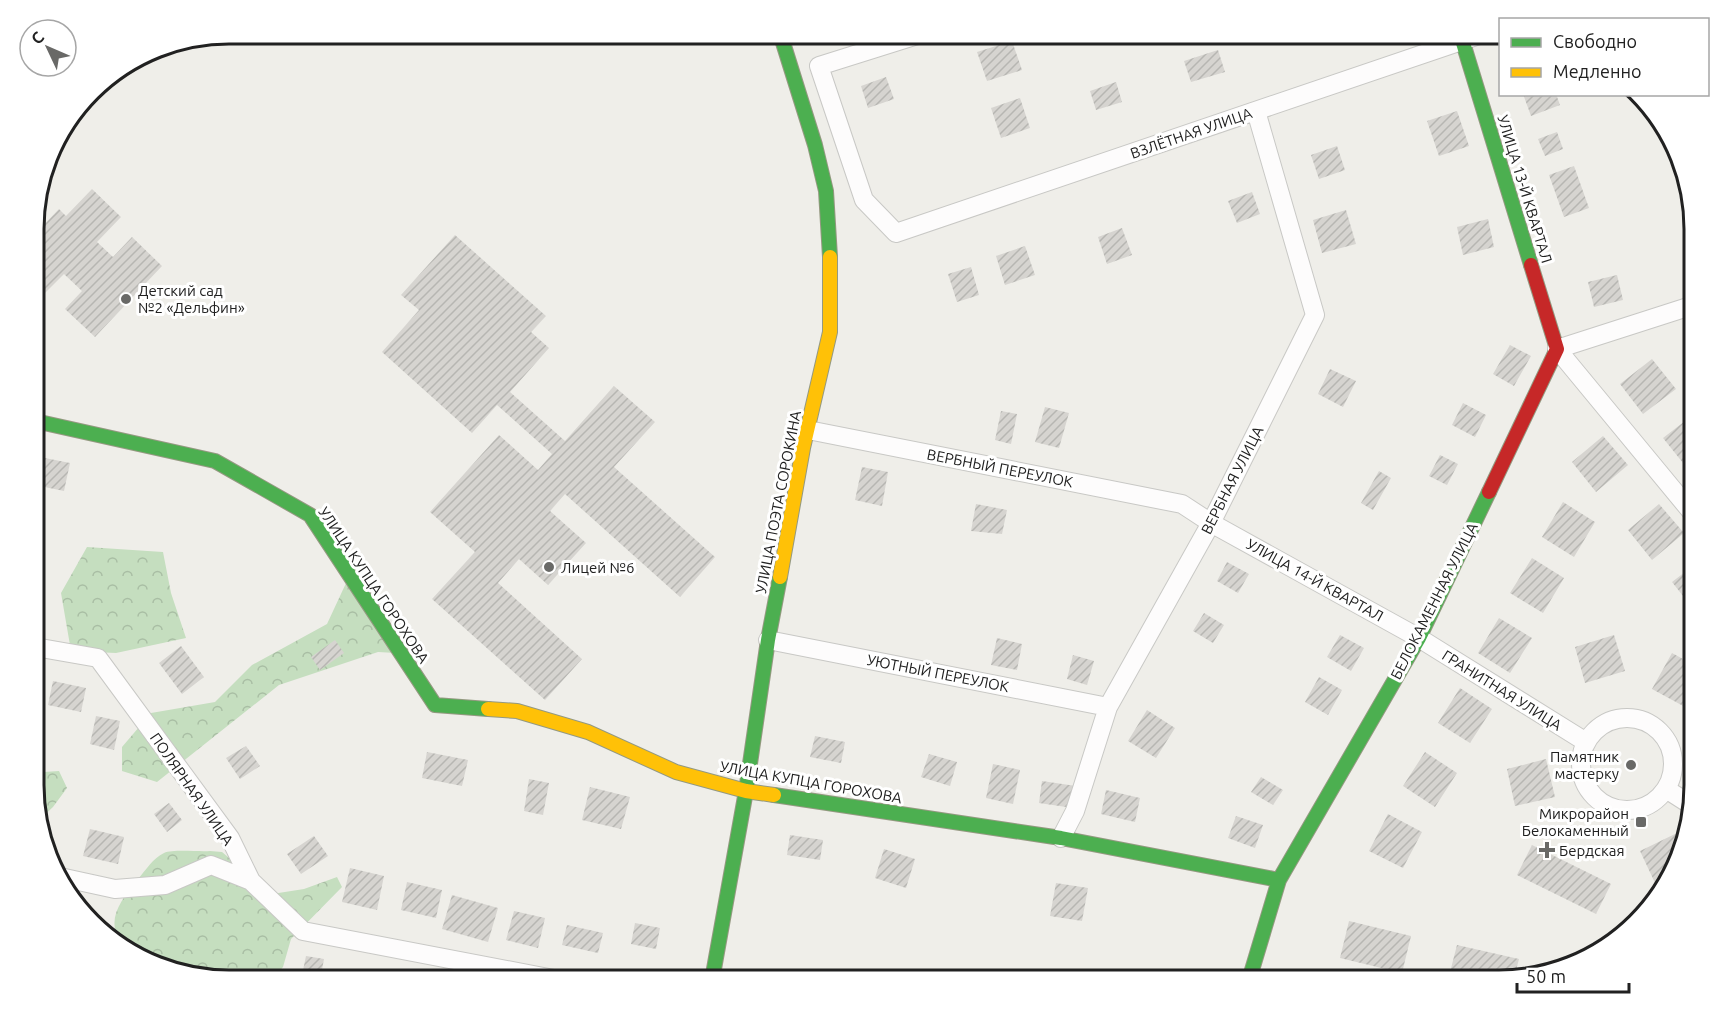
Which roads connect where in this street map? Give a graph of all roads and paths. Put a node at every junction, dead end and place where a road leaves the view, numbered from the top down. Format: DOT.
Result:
graph roads {
  1 [pos="783,44"];
  2 [pos="889,44"];
  3 [pos="1442,44"];
  4 [pos="1463,44"];
  5 [pos="1256,111"];
  6 [pos="1683,309"];
  7 [pos="1557,349"];
  8 [pos="44,423"];
  9 [pos="803,448"];
  10 [pos="1683,502"];
  11 [pos="1210,524"];
  12 [pos="1419,638"];
  13 [pos="768,640"];
  14 [pos="44,648"];
  15 [pos="1108,706"];
  16 [pos="1586,742"];
  17 [pos="1666,789"];
  18 [pos="746,791"];
  19 [pos="1683,800"];
  20 [pos="1061,838"];
  21 [pos="69,879"];
  22 [pos="1279,880"];
  23 [pos="252,881"];
  24 [pos="1252,969"];
  25 [pos="505,970"];
  26 [pos="714,970"];
  1 -- 9 [label="street, УЛИЦА ПОЭТА СОРОКИНА"];
  2 -- 5 [label="street, ВЗЛЁТНАЯ УЛИЦА"];
  3 -- 5 [label="street, ВЗЛЁТНАЯ УЛИЦА"];
  4 -- 7 [label="street, УЛИЦА 13-Й КВАРТАЛ"];
  5 -- 11 [label="street, ВЕРБНАЯ УЛИЦА"];
  6 -- 7 [label="street"];
  7 -- 10 [label="street"];
  7 -- 12 [label="street, БЕЛОКАМЕННАЯ УЛИЦА"];
  8 -- 18 [label="street, УЛИЦА КУПЦА ГОРОХОВА"];
  9 -- 11 [label="street, ВЕРБНЫЙ ПЕРЕУЛОК"];
  9 -- 13 [label="street, УЛИЦА ПОЭТА СОРОКИНА"];
  11 -- 12 [label="street, УЛИЦА 14-Й КВАРТАЛ"];
  11 -- 15 [label="street, ВЕРБНАЯ УЛИЦА"];
  12 -- 16 [label="street, ГРАНИТНАЯ УЛИЦА"];
  12 -- 22 [label="street, БЕЛОКАМЕННАЯ УЛИЦА"];
  13 -- 15 [label="street, УЮТНЫЙ ПЕРЕУЛОК"];
  13 -- 18 [label="street, УЛИЦА ПОЭТА СОРОКИНА"];
  14 -- 23 [label="street, ПОЛЯРНАЯ УЛИЦА"];
  15 -- 20 [label="street, ВЕРБНАЯ УЛИЦА"];
  16 -- 17 [label="street"];
  16 -- 17 [label="street"];
  17 -- 19 [label="street"];
  18 -- 20 [label="street, УЛИЦА КУПЦА ГОРОХОВА"];
  18 -- 26 [label="street, УЛИЦА ПОЭТА СОРОКИНА"];
  20 -- 22 [label="street, УЛИЦА КУПЦА ГОРОХОВА"];
  21 -- 23 [label="street"];
  22 -- 24 [label="street, БЕЛОКАМЕННАЯ УЛИЦА"];
  23 -- 25 [label="street, ПОЛЯРНАЯ УЛИЦА"];
}
